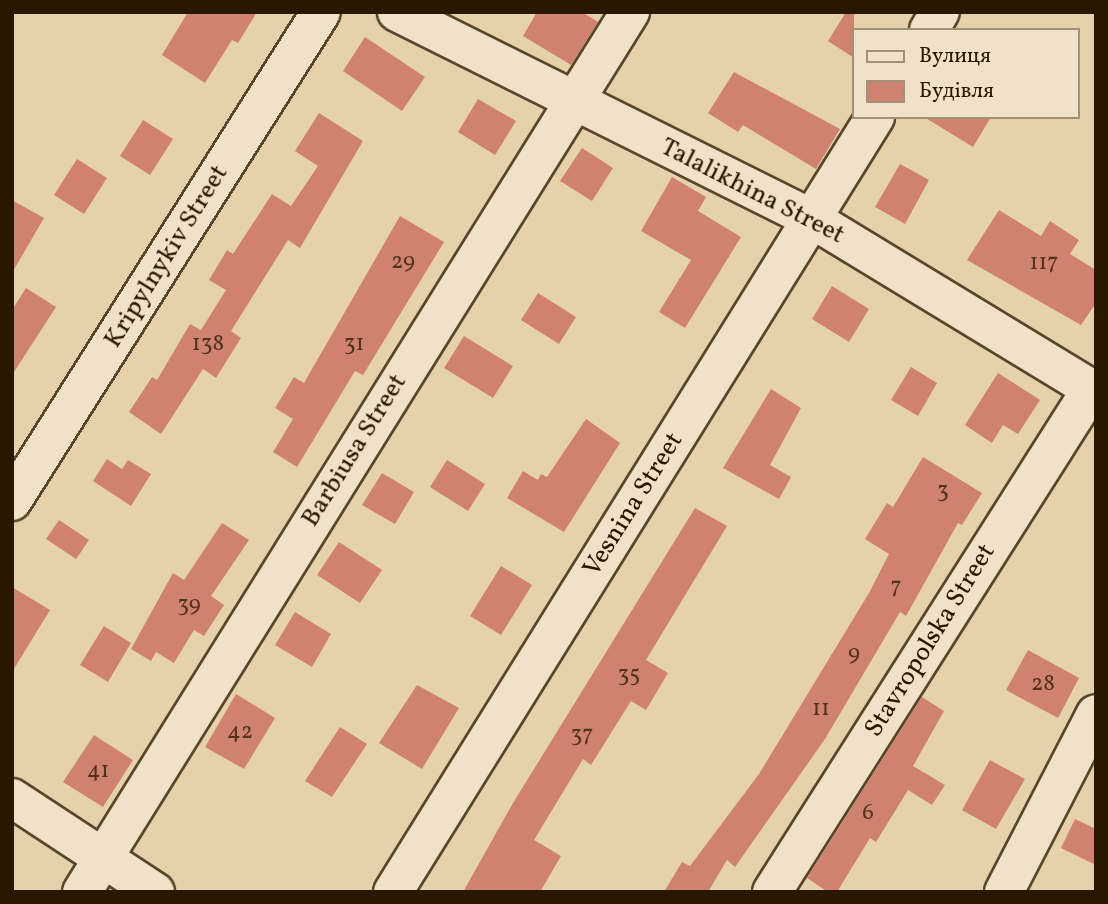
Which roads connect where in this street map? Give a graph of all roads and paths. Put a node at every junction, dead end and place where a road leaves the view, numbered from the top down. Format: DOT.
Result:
graph roads {
  1 [pos="321,12"];
  2 [pos="397,12"];
  3 [pos="630,12"];
  4 [pos="940,12"];
  5 [pos="930,28"];
  6 [pos="572,102"];
  7 [pos="874,119"];
  8 [pos="812,219"];
  9 [pos="1093,391"];
  10 [pos="12,501"];
  11 [pos="1096,714"];
  12 [pos="12,799"];
  13 [pos="103,858"];
  14 [pos="82,892"];
  15 [pos="155,892"];
  16 [pos="393,892"];
  17 [pos="772,892"];
  18 [pos="1004,892"];
  1 -- 10 [label="street, Kripylnykiv Street"];
  2 -- 6 [label="street, Talalikhina Street"];
  3 -- 6 [label="street, Barbiusa Street"];
  4 -- 5 [label="street"];
  6 -- 8 [label="street, Talalikhina Street"];
  6 -- 13 [label="street, Barbiusa Street"];
  7 -- 8 [label="street, Vesnina Street"];
  8 -- 9 [label="street, Talalikhina Street"];
  8 -- 16 [label="street, Vesnina Street"];
  9 -- 17 [label="street, Stavropolska Street"];
  11 -- 18 [label="street"];
  12 -- 13 [label="street"];
  13 -- 14 [label="street, Barbiusa Street"];
  13 -- 15 [label="street"];
}
